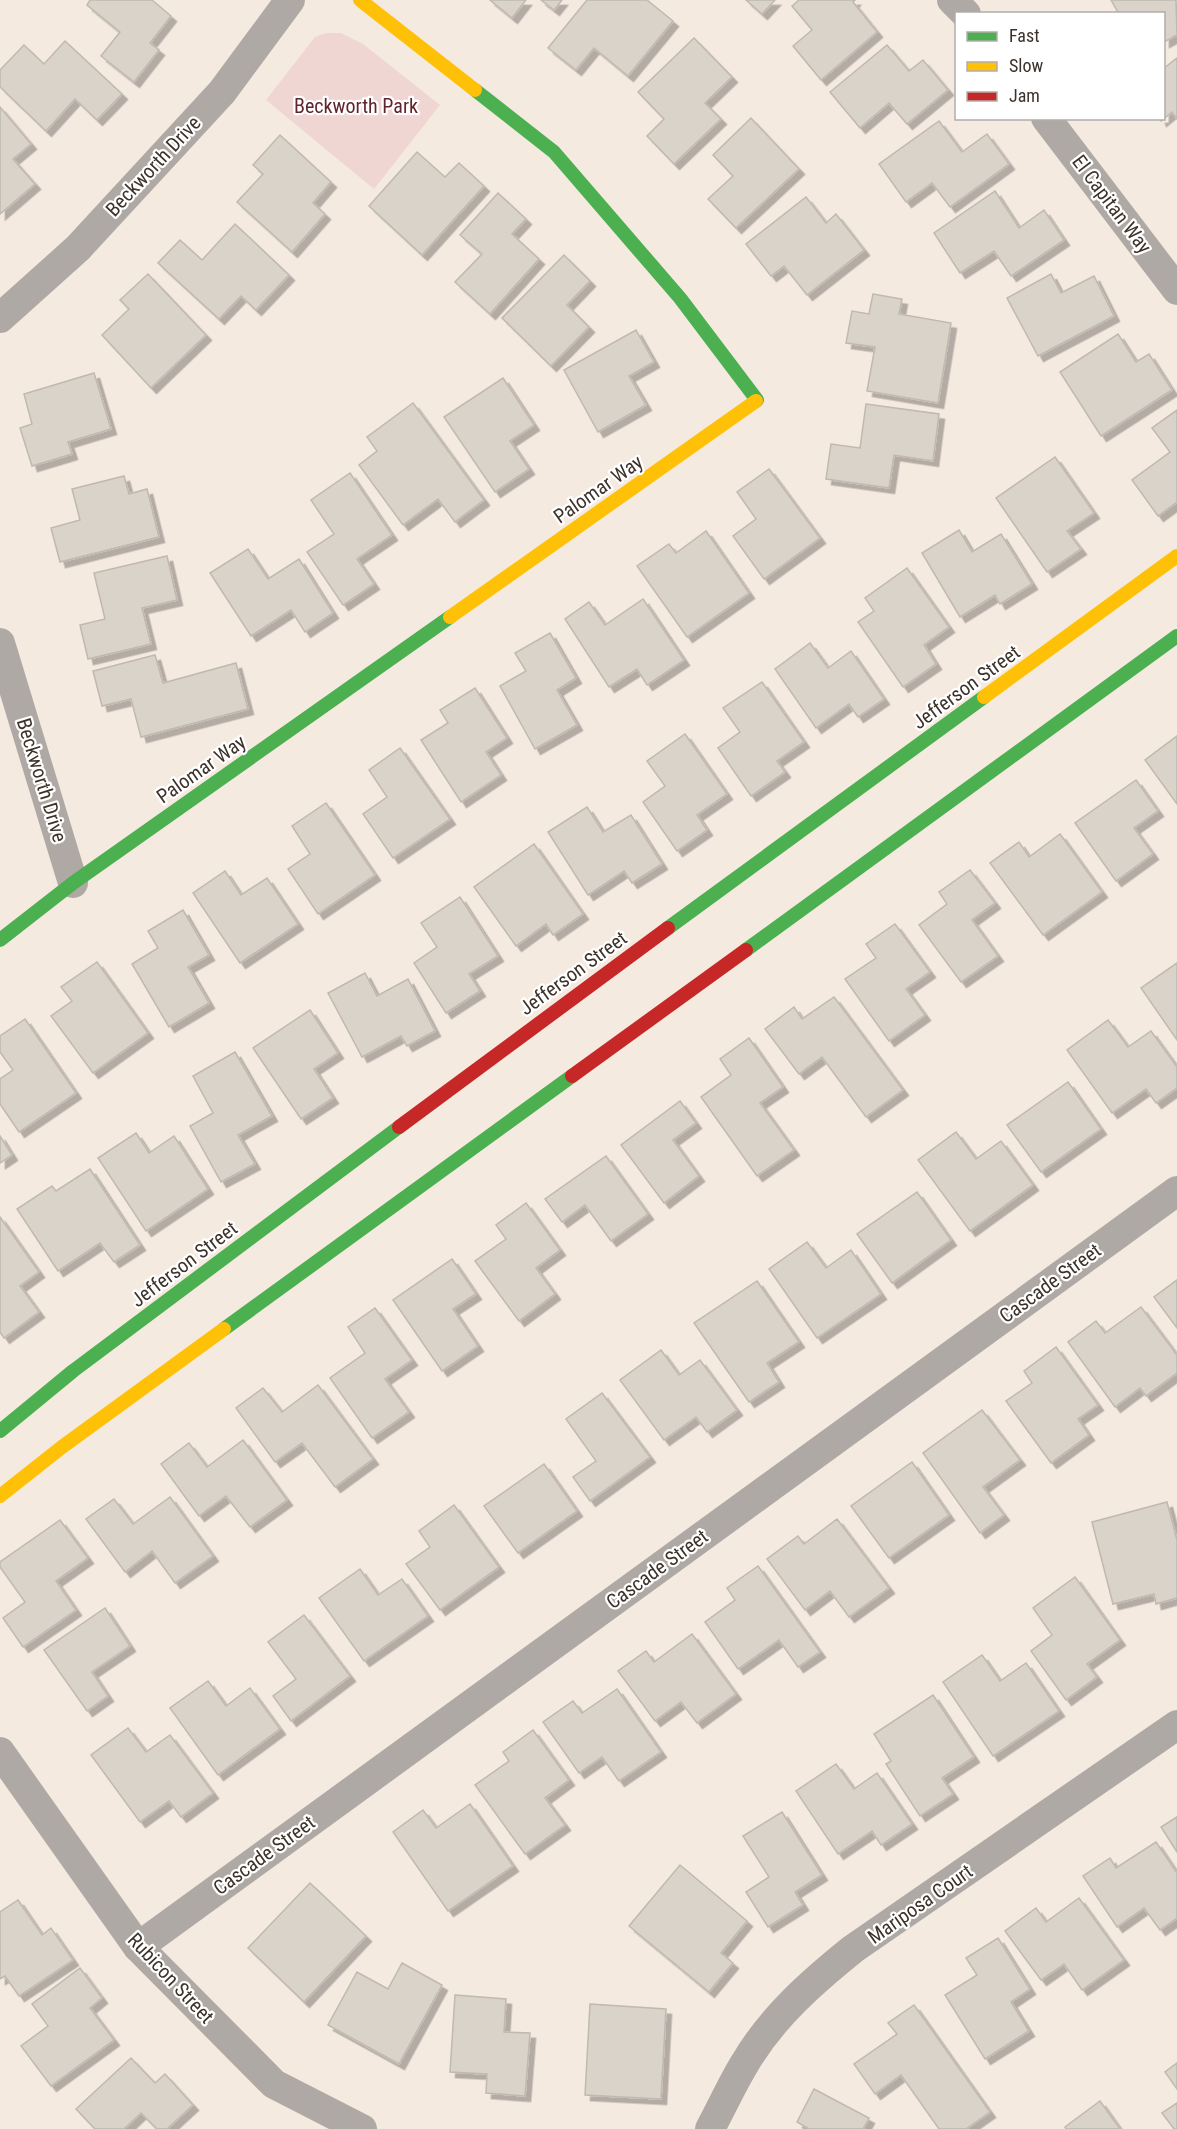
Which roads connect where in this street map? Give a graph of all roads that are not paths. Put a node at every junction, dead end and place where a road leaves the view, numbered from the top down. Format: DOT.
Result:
graph roads {
  1 [pos="290,0"];
  2 [pos="360,0"];
  3 [pos="952,0"];
  4 [pos="964,12"];
  5 [pos="1048,120"];
  6 [pos="1177,290"];
  7 [pos="0,318"];
  8 [pos="1177,556"];
  9 [pos="1177,636"];
  10 [pos="0,643"];
  11 [pos="73,884"];
  12 [pos="0,940"];
  13 [pos="1177,1191"];
  14 [pos="0,1431"];
  15 [pos="0,1496"];
  16 [pos="1177,1725"];
  17 [pos="0,1752"];
  18 [pos="138,1947"];
  19 [pos="362,2129"];
  20 [pos="710,2129"];
  1 -- 7 [label="street, Beckworth Drive"];
  2 -- 11 [label="main road, Palomar Way"];
  3 -- 4 [label="street"];
  5 -- 6 [label="street, El Capitan Way"];
  8 -- 14 [label="main road, Jefferson Street"];
  9 -- 15 [label="main road"];
  10 -- 11 [label="street, Beckworth Drive"];
  11 -- 12 [label="main road, Palomar Way"];
  13 -- 18 [label="street, Cascade Street"];
  16 -- 20 [label="street, Mariposa Court"];
  17 -- 18 [label="street, Rubicon Street"];
  18 -- 19 [label="street, Rubicon Street"];
}
